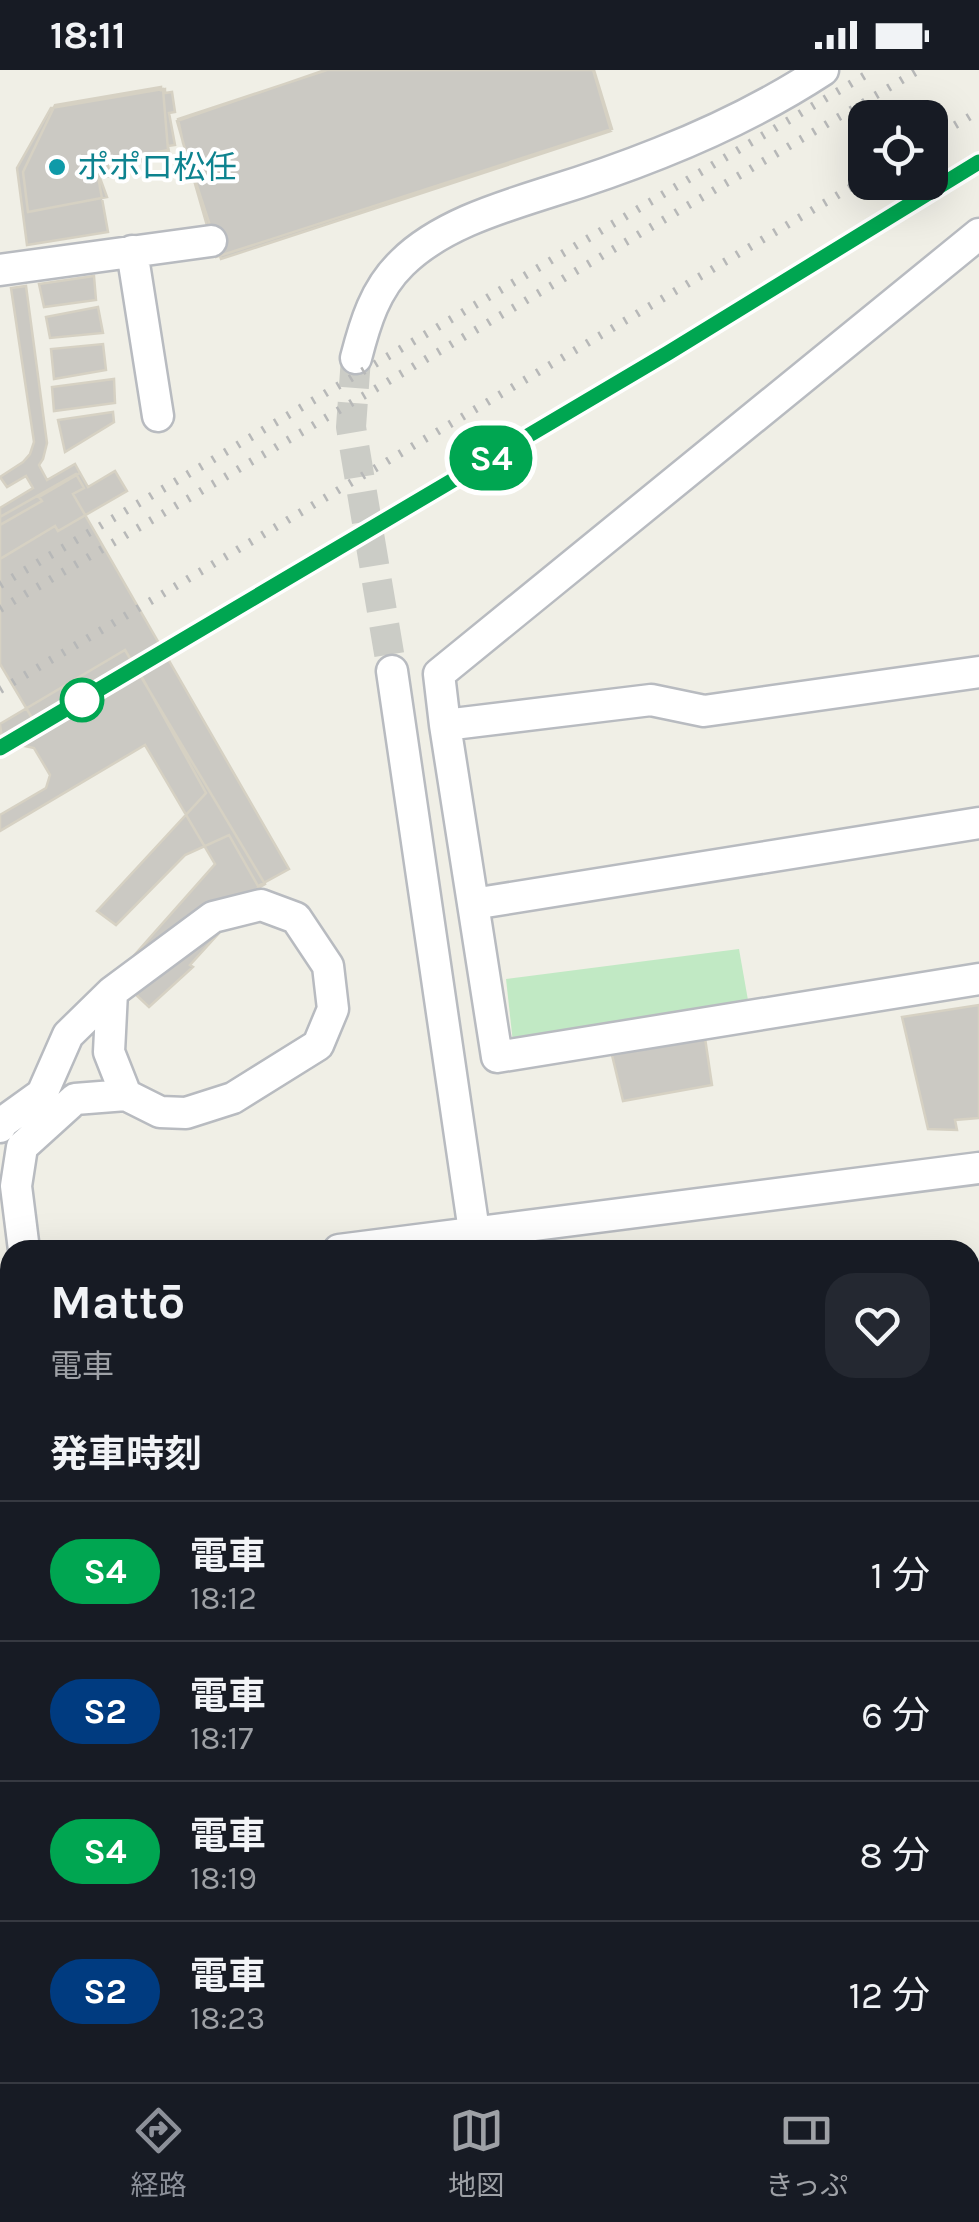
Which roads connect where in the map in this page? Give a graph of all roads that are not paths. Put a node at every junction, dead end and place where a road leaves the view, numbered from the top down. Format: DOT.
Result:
graph roads {
  1 [pos="823,70"];
  2 [pos="979,234"];
  3 [pos="211,240"];
  4 [pos="132,252"];
  5 [pos="0,270"];
  6 [pos="356,358"];
  7 [pos="158,416"];
  8 [pos="392,671"];
  9 [pos="979,672"];
  10 [pos="446,725"];
  11 [pos="979,824"];
  12 [pos="473,904"];
  13 [pos="979,979"];
  14 [pos="112,992"];
  15 [pos="126,1095"];
  16 [pos="6,1129"];
  17 [pos="979,1168"];
  18 [pos="474,1231"];
  19 [pos="23,1240"];
  20 [pos="410,1240"];
  1 -- 6 [label="street"];
  2 -- 10 [label="street"];
  3 -- 4 [label="street"];
  4 -- 5 [label="street"];
  4 -- 7 [label="street"];
  8 -- 18 [label="street"];
  9 -- 10 [label="street"];
  10 -- 12 [label="street"];
  11 -- 12 [label="street"];
  12 -- 13 [label="street"];
  14 -- 15 [label="street"];
  14 -- 15 [label="street"];
  14 -- 16 [label="street"];
  15 -- 16 [label="street"];
  16 -- 19 [label="street"];
  17 -- 18 [label="street"];
  18 -- 20 [label="street"];
}
